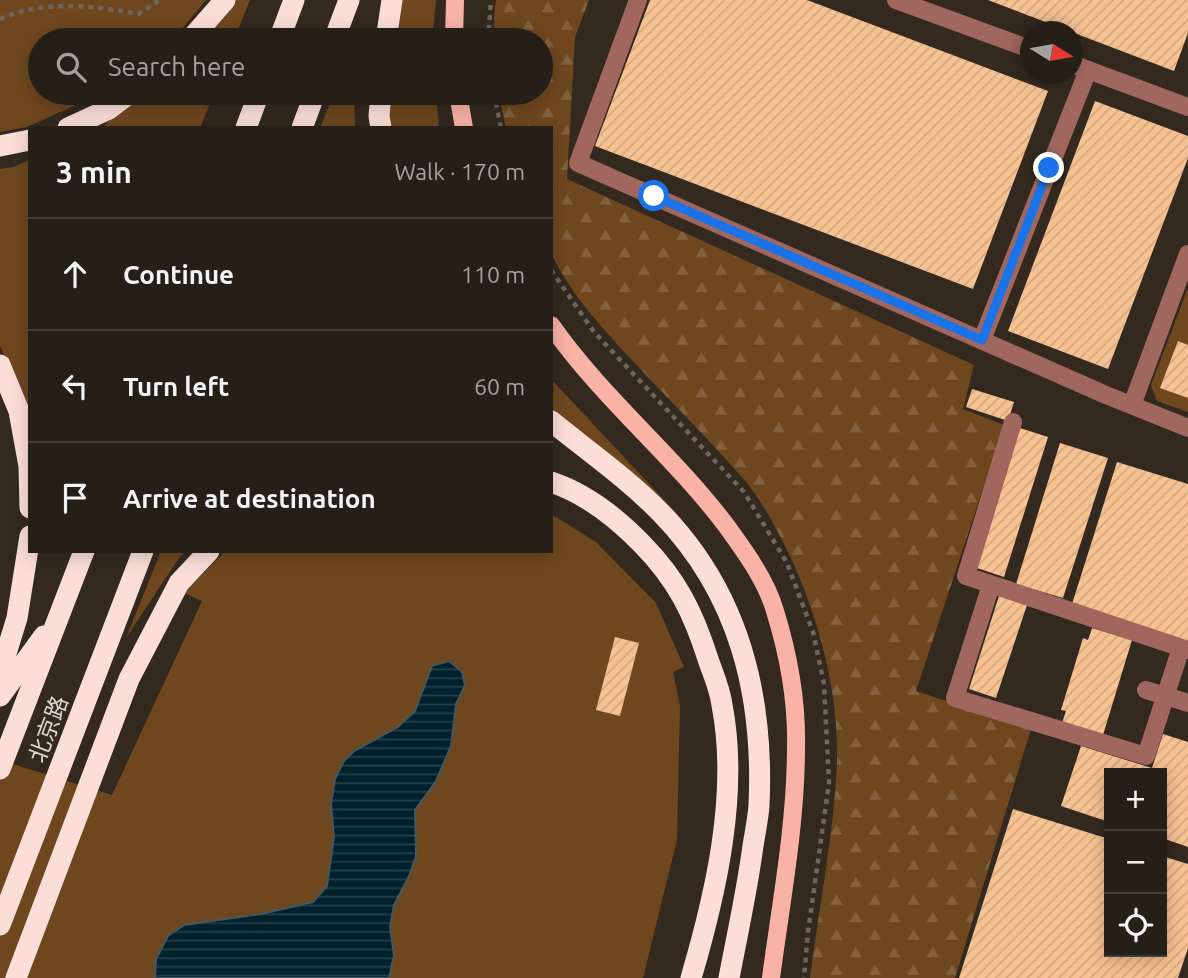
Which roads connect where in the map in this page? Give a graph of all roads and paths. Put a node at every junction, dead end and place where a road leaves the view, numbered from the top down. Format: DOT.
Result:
graph roads {
  1 [pos="160,0"];
  2 [pos="225,0"];
  3 [pos="294,0"];
  4 [pos="349,0"];
  5 [pos="392,0"];
  6 [pos="455,0"];
  7 [pos="491,0"];
  8 [pos="639,0"];
  9 [pos="896,0"];
  10 [pos="928,5"];
  11 [pos="0,19"];
  12 [pos="200,28"];
  13 [pos="284,28"];
  14 [pos="338,28"];
  15 [pos="388,28"];
  16 [pos="454,28"];
  17 [pos="489,28"];
  18 [pos="1020,44"];
  19 [pos="1083,68"];
  20 [pos="1074,84"];
  21 [pos="114,105"];
  22 [pos="255,105"];
  23 [pos="311,105"];
  24 [pos="380,105"];
  25 [pos="460,105"];
  26 [pos="496,105"];
  27 [pos="1188,107"];
  28 [pos="72,126"];
  29 [pos="247,126"];
  30 [pos="303,126"];
  31 [pos="381,126"];
  32 [pos="464,126"];
  33 [pos="500,126"];
  34 [pos="28,140"];
  35 [pos="0,146"];
  36 [pos="1188,254"];
  37 [pos="553,328"];
  38 [pos="982,340"];
  39 [pos="0,365"];
  40 [pos="1132,405"];
  41 [pos="1013,422"];
  42 [pos="553,423"];
  43 [pos="1188,428"];
  44 [pos="28,460"];
  45 [pos="553,483"];
  46 [pos="28,549"];
  47 [pos="83,553"];
  48 [pos="142,553"];
  49 [pos="207,553"];
  50 [pos="991,584"];
  51 [pos="60,615"];
  52 [pos="107,648"];
  53 [pos="1184,649"];
  54 [pos="0,673"];
  55 [pos="1146,690"];
  56 [pos="0,696"];
  57 [pos="1166,696"];
  58 [pos="1188,703"];
  59 [pos="101,756"];
  60 [pos="0,769"];
  61 [pos="0,925"];
  62 [pos="16,978"];
  63 [pos="691,978"];
  64 [pos="729,978"];
  65 [pos="771,978"];
  1 -- 11 [label="path"];
  2 -- 12 [label="highway"];
  3 -- 13 [label="highway"];
  4 -- 14 [label="highway"];
  5 -- 15 [label="highway"];
  6 -- 16 [label="main road"];
  7 -- 17 [label="path"];
  8 -- 38 [label="lane"];
  9 -- 10 [label="lane"];
  10 -- 18 [label="lane"];
  19 -- 27 [label="lane"];
  20 -- 38 [label="lane"];
  21 -- 28 [label="highway"];
  22 -- 29 [label="highway"];
  23 -- 30 [label="highway"];
  24 -- 31 [label="highway"];
  25 -- 32 [label="main road"];
  26 -- 33 [label="path"];
  34 -- 35 [label="highway"];
  36 -- 40 [label="lane"];
  37 -- 65 [label="main road"];
  38 -- 40 [label="lane"];
  39 -- 44 [label="highway"];
  40 -- 43 [label="lane"];
  41 -- 50 [label="lane"];
  42 -- 64 [label="highway"];
  45 -- 63 [label="highway"];
  46 -- 54 [label="highway"];
  47 -- 51 [label="highway, 北京路"];
  48 -- 52 [label="highway, 北京路"];
  49 -- 59 [label="highway"];
  50 -- 53 [label="lane"];
  50 -- 57 [label="lane"];
  51 -- 56 [label="highway"];
  51 -- 60 [label="highway, 北京路"];
  52 -- 59 [label="highway"];
  52 -- 61 [label="highway, 北京路"];
  53 -- 57 [label="lane"];
  55 -- 57 [label="lane"];
  57 -- 58 [label="lane"];
  59 -- 62 [label="highway"];
}
